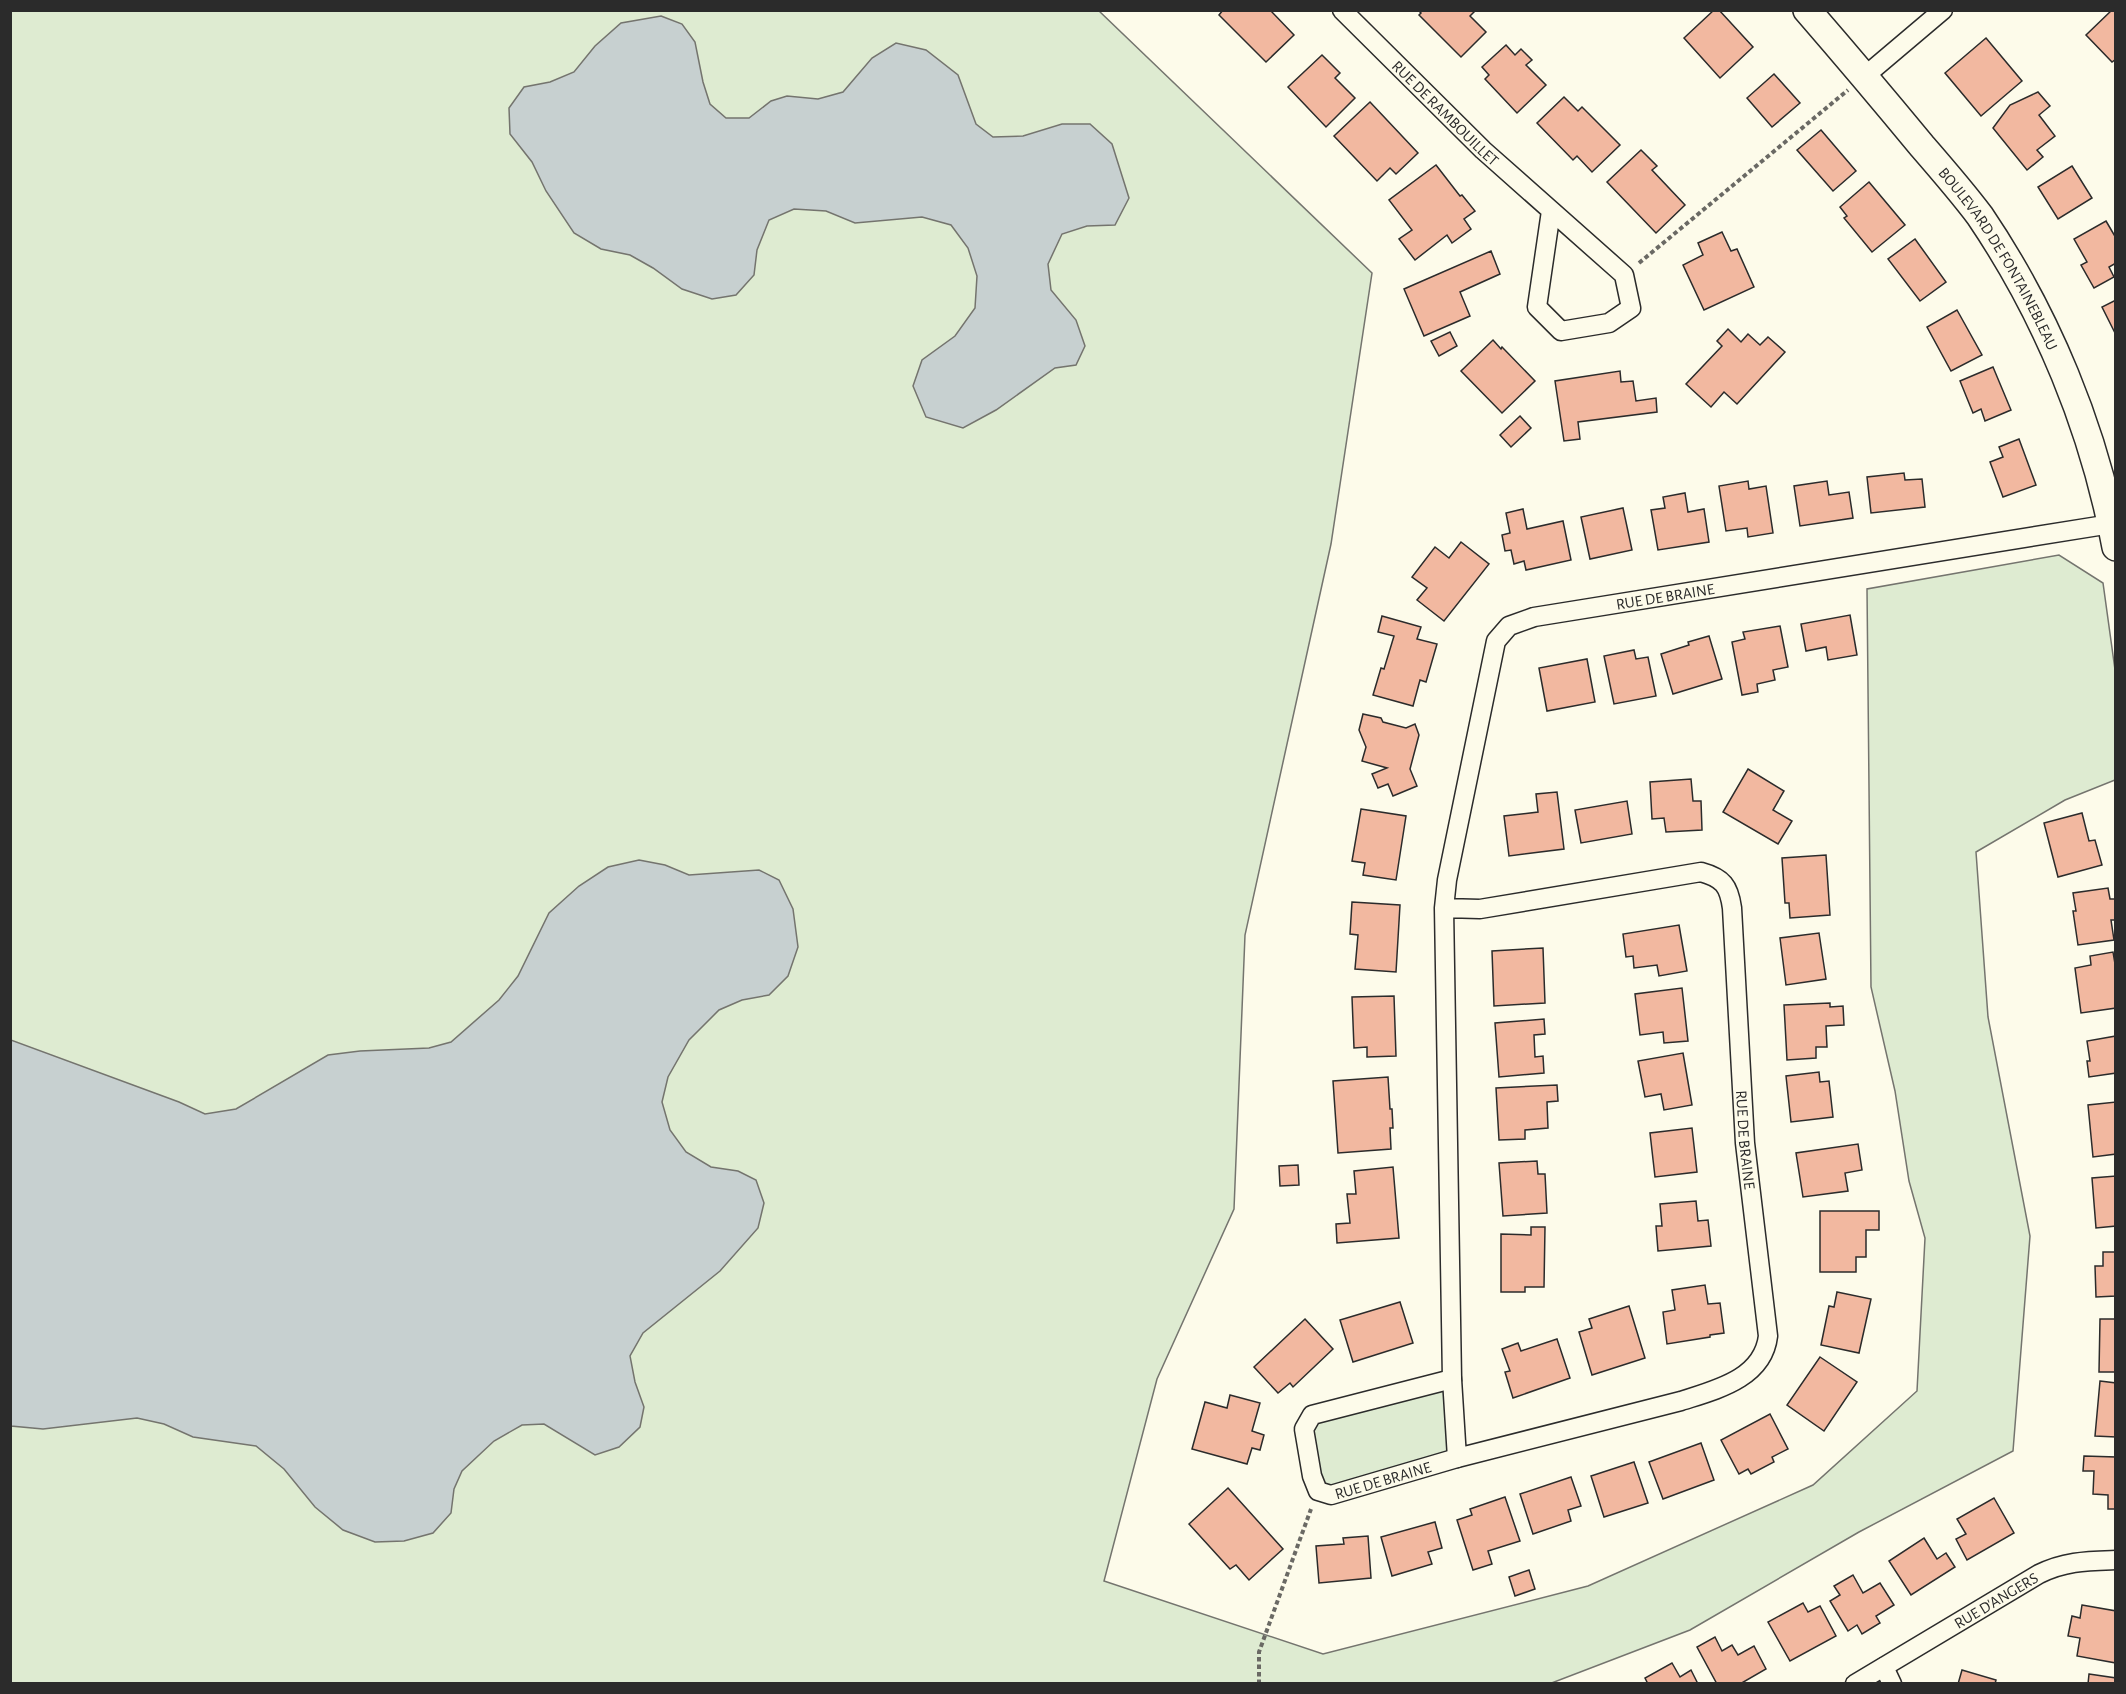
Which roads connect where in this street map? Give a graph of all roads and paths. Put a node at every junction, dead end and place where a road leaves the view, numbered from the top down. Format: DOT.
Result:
graph roads {
  1 [pos="1342,10"];
  2 [pos="1807,10"];
  3 [pos="1943,10"];
  4 [pos="1865,76"];
  5 [pos="1551,211"];
  6 [pos="1624,275"];
  7 [pos="2113,535"];
  8 [pos="1444,908"];
  9 [pos="1452,1379"];
  10 [pos="1457,1458"];
  11 [pos="1318,1491"];
  12 [pos="2115,1560"];
  13 [pos="1888,1675"];
  14 [pos="1259,1683"];
  15 [pos="1855,1683"];
  1 -- 5 [label="street, RUE DE RAMBOUILLET"];
  2 -- 4 [label="street, BOULEVARD DE FONTAINEBLEAU"];
  3 -- 4 [label="street"];
  4 -- 6 [label="path"];
  4 -- 7 [label="street, BOULEVARD DE FONTAINEBLEAU"];
  5 -- 6 [label="street, RUE DE RAMBOUILLET"];
  5 -- 6 [label="street"];
  7 -- 8 [label="street, RUE DE BRAINE"];
  8 -- 9 [label="street, RUE DE BRAINE"];
  8 -- 10 [label="street, RUE DE BRAINE"];
  9 -- 10 [label="street, RUE DE BRAINE"];
  9 -- 11 [label="street, RUE DE BRAINE"];
  10 -- 11 [label="street, RUE DE BRAINE"];
  11 -- 14 [label="path"];
  12 -- 13 [label="street, RUE D'ANGERS"];
  13 -- 15 [label="street, RUE D'ANGERS"];
}
